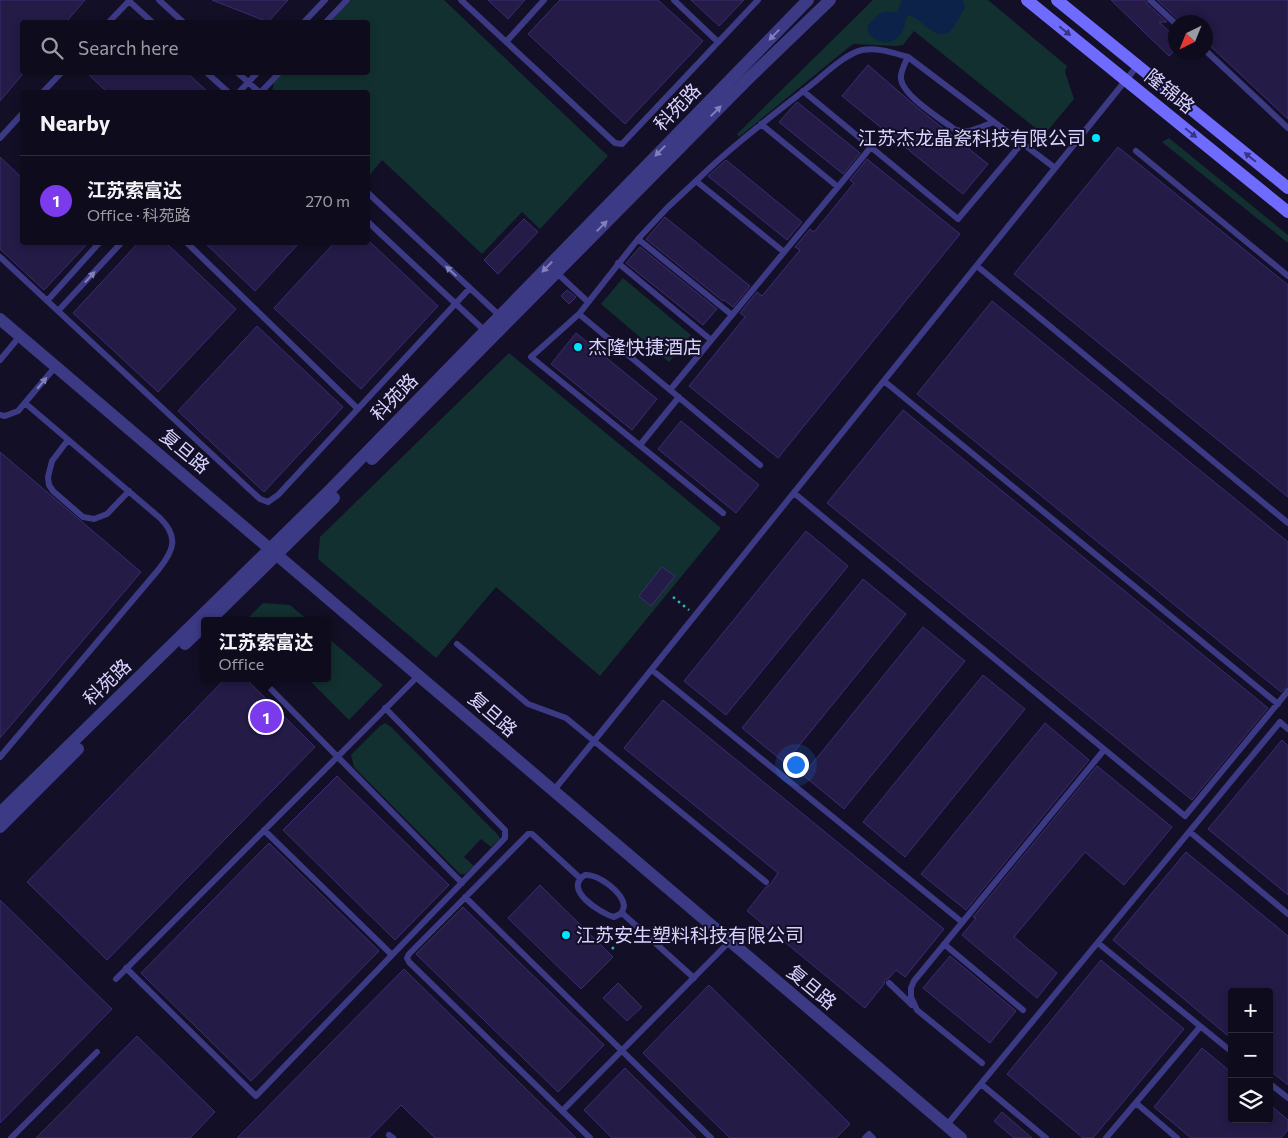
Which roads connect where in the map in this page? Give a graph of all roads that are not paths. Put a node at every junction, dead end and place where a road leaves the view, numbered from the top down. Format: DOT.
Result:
graph roads {
  1 [pos="129,0"];
  2 [pos="159,0"];
  3 [pos="325,0"];
  4 [pos="348,0"];
  5 [pos="461,0"];
  6 [pos="544,0"];
  7 [pos="674,0"];
  8 [pos="758,0"];
  9 [pos="808,0"];
  10 [pos="830,0"];
  11 [pos="1027,0"];
  12 [pos="1057,0"];
  13 [pos="1150,0"];
  14 [pos="1168,17"];
  15 [pos="111,20"];
  16 [pos="150,20"];
  17 [pos="182,20"];
  18 [pos="306,20"];
  19 [pos="328,20"];
  20 [pos="506,42"];
  21 [pos="718,42"];
  22 [pos="908,57"];
  23 [pos="1213,58"];
  24 [pos="1138,66"];
  25 [pos="59,75"];
  26 [pos="209,75"];
  27 [pos="240,75"];
  28 [pos="255,75"];
  29 [pos="277,75"];
  30 [pos="1126,80"];
  31 [pos="248,83"];
  32 [pos="45,90"];
  33 [pos="226,90"];
  34 [pos="241,90"];
  35 [pos="257,90"];
  36 [pos="262,90"];
  37 [pos="803,91"];
  38 [pos="20,116"];
  39 [pos="994,122"];
  40 [pos="761,124"];
  41 [pos="1288,128"];
  42 [pos="0,138"];
  43 [pos="1022,143"];
  44 [pos="871,147"];
  45 [pos="1136,151"];
  46 [pos="1055,168"];
  47 [pos="696,181"];
  48 [pos="838,187"];
  49 [pos="1288,188"];
  50 [pos="370,195"];
  51 [pos="1288,212"];
  52 [pos="370,224"];
  53 [pos="638,239"];
  54 [pos="97,245"];
  55 [pos="119,245"];
  56 [pos="189,245"];
  57 [pos="784,252"];
  58 [pos="0,257"];
  59 [pos="618,263"];
  60 [pos="977,266"];
  61 [pos="556,272"];
  62 [pos="1288,276"];
  63 [pos="470,288"];
  64 [pos="46,300"];
  65 [pos="588,302"];
  66 [pos="455,304"];
  67 [pos="58,312"];
  68 [pos="579,314"];
  69 [pos="500,316"];
  70 [pos="732,316"];
  71 [pos="0,319"];
  72 [pos="484,331"];
  73 [pos="20,336"];
  74 [pos="711,340"];
  75 [pos="0,360"];
  76 [pos="56,366"];
  77 [pos="884,381"];
  78 [pos="670,390"];
  79 [pos="679,397"];
  80 [pos="25,403"];
  81 [pos="358,409"];
  82 [pos="0,415"];
  83 [pos="68,440"];
  84 [pos="640,445"];
  85 [pos="760,465"];
  86 [pos="129,491"];
  87 [pos="794,493"];
  88 [pos="723,513"];
  89 [pos="1288,523"];
  90 [pos="274,551"];
  91 [pos="209,617"];
  92 [pos="201,625"];
  93 [pos="201,625"];
  94 [pos="458,644"];
  95 [pos="652,670"];
  96 [pos="418,675"];
  97 [pos="264,682"];
  98 [pos="1288,691"];
  99 [pos="1278,704"];
  100 [pos="385,708"];
  101 [pos="1288,729"];
  102 [pos="594,741"];
  103 [pos="1104,750"];
  104 [pos="337,756"];
  105 [pos="0,757"];
  106 [pos="554,790"];
  107 [pos="0,813"];
  108 [pos="0,827"];
  109 [pos="264,830"];
  110 [pos="1190,832"];
  111 [pos="580,878"];
  112 [pos="766,882"];
  113 [pos="462,883"];
  114 [pos="464,897"];
  115 [pos="622,913"];
  116 [pos="1288,914"];
  117 [pos="962,922"];
  118 [pos="730,941"];
  119 [pos="1098,943"];
  120 [pos="944,944"];
  121 [pos="392,955"];
  122 [pos="126,968"];
  123 [pos="116,978"];
  124 [pos="694,978"];
  125 [pos="889,984"];
  126 [pos="917,1010"];
  127 [pos="1024,1010"];
  128 [pos="1200,1026"];
  129 [pos="1228,1049"];
  130 [pos="622,1051"];
  131 [pos="97,1052"];
  132 [pos="982,1063"];
  133 [pos="981,1084"];
  134 [pos="1273,1086"];
  135 [pos="1288,1098"];
  136 [pos="1136,1103"];
  137 [pos="562,1111"];
  138 [pos="946,1126"];
  139 [pos="10,1138"];
  140 [pos="590,1138"];
  141 [pos="711,1138"];
  142 [pos="865,1138"];
  143 [pos="873,1138"];
  144 [pos="961,1138"];
  145 [pos="1046,1138"];
  146 [pos="1106,1138"];
  147 [pos="1178,1138"];
  1 -- 15 [label="lane"];
  1 -- 16 [label="lane"];
  2 -- 17 [label="lane"];
  3 -- 18 [label="lane"];
  4 -- 19 [label="lane"];
  5 -- 20 [label="lane"];
  6 -- 20 [label="lane"];
  7 -- 21 [label="lane"];
  8 -- 21 [label="lane"];
  9 -- 69 [label="street, 科苑路, one-way"];
  61 -- 10 [label="street, 科苑路, one-way"];
  11 -- 30 [label="main road, 隆锦路, one-way"];
  12 -- 24 [label="main road, 隆锦路"];
  13 -- 14 [label="lane"];
  20 -- 21 [label="lane"];
  22 -- 37 [label="lane"];
  22 -- 39 [label="lane"];
  22 -- 39 [label="lane"];
  23 -- 41 [label="lane"];
  24 -- 30 [label="lane"];
  49 -- 24 [label="main road, 隆锦路, one-way"];
  25 -- 32 [label="lane"];
  26 -- 33 [label="lane"];
  27 -- 31 [label="lane"];
  28 -- 31 [label="lane"];
  29 -- 36 [label="lane"];
  30 -- 46 [label="lane"];
  30 -- 51 [label="main road, 隆锦路, one-way"];
  31 -- 34 [label="lane"];
  31 -- 35 [label="lane"];
  37 -- 40 [label="lane"];
  37 -- 44 [label="lane"];
  38 -- 42 [label="lane"];
  39 -- 43 [label="lane"];
  40 -- 47 [label="lane"];
  40 -- 48 [label="lane"];
  43 -- 44 [label="lane"];
  43 -- 46 [label="lane"];
  44 -- 48 [label="lane"];
  45 -- 62 [label="lane"];
  46 -- 60 [label="lane"];
  47 -- 53 [label="lane"];
  47 -- 57 [label="lane"];
  48 -- 57 [label="lane"];
  63 -- 50 [label="lane, one-way"];
  52 -- 66 [label="lane"];
  53 -- 59 [label="lane"];
  53 -- 70 [label="lane"];
  54 -- 64 [label="lane"];
  67 -- 55 [label="lane, one-way"];
  56 -- 81 [label="lane"];
  57 -- 70 [label="lane"];
  58 -- 64 [label="lane"];
  59 -- 65 [label="lane"];
  59 -- 74 [label="lane"];
  60 -- 77 [label="lane"];
  60 -- 89 [label="lane"];
  61 -- 65 [label="lane"];
  61 -- 90 [label="street, 科苑路"];
  63 -- 66 [label="lane"];
  63 -- 69 [label="lane"];
  64 -- 67 [label="lane"];
  65 -- 68 [label="lane"];
  66 -- 72 [label="lane"];
  66 -- 81 [label="lane"];
  67 -- 81 [label="lane"];
  68 -- 78 [label="lane"];
  68 -- 84 [label="lane"];
  69 -- 72 [label="street, 科苑路"];
  70 -- 74 [label="lane"];
  71 -- 73 [label="street, 复旦路"];
  72 -- 90 [label="street, 科苑路"];
  73 -- 75 [label="lane"];
  73 -- 76 [label="street, 复旦路"];
  74 -- 78 [label="lane"];
  80 -- 76 [label="lane, one-way"];
  76 -- 90 [label="street, 复旦路"];
  77 -- 87 [label="lane"];
  77 -- 99 [label="lane"];
  78 -- 79 [label="lane"];
  79 -- 84 [label="lane"];
  79 -- 85 [label="lane"];
  80 -- 82 [label="lane"];
  80 -- 83 [label="lane"];
  83 -- 86 [label="lane"];
  83 -- 86 [label="lane"];
  84 -- 88 [label="lane"];
  86 -- 105 [label="lane"];
  87 -- 95 [label="lane"];
  87 -- 103 [label="lane"];
  90 -- 91 [label="street, 科苑路"];
  90 -- 96 [label="street, 复旦路"];
  92 -- 107 [label="street, 科苑路"];
  93 -- 108 [label="street, 科苑路"];
  94 -- 102 [label="lane"];
  95 -- 102 [label="lane"];
  95 -- 117 [label="lane"];
  96 -- 100 [label="lane"];
  96 -- 106 [label="street, 复旦路"];
  97 -- 104 [label="lane"];
  98 -- 99 [label="lane"];
  99 -- 103 [label="lane"];
  100 -- 104 [label="lane"];
  100 -- 113 [label="lane"];
  101 -- 110 [label="lane"];
  102 -- 106 [label="lane"];
  102 -- 112 [label="lane"];
  103 -- 117 [label="lane"];
  104 -- 109 [label="lane"];
  104 -- 113 [label="lane"];
  106 -- 118 [label="street, 复旦路"];
  109 -- 121 [label="lane"];
  109 -- 122 [label="lane"];
  110 -- 116 [label="lane"];
  110 -- 119 [label="lane"];
  111 -- 114 [label="lane"];
  111 -- 115 [label="lane"];
  111 -- 115 [label="lane"];
  113 -- 121 [label="lane"];
  114 -- 130 [label="lane"];
  114 -- 137 [label="lane"];
  115 -- 124 [label="lane"];
  117 -- 120 [label="lane"];
  118 -- 124 [label="lane"];
  118 -- 138 [label="street, 复旦路"];
  119 -- 128 [label="lane"];
  119 -- 133 [label="lane"];
  120 -- 126 [label="lane"];
  120 -- 127 [label="lane"];
  121 -- 122 [label="lane"];
  122 -- 123 [label="lane"];
  124 -- 130 [label="lane"];
  125 -- 126 [label="lane"];
  126 -- 132 [label="lane"];
  128 -- 129 [label="lane"];
  128 -- 136 [label="lane"];
  130 -- 137 [label="lane"];
  130 -- 141 [label="lane"];
  131 -- 139 [label="lane"];
  133 -- 138 [label="lane"];
  133 -- 145 [label="lane"];
  134 -- 135 [label="lane"];
  136 -- 146 [label="lane"];
  136 -- 147 [label="lane"];
  137 -- 140 [label="lane"];
  138 -- 144 [label="street, 复旦路"];
  142 -- 143 [label="lane"];
}
